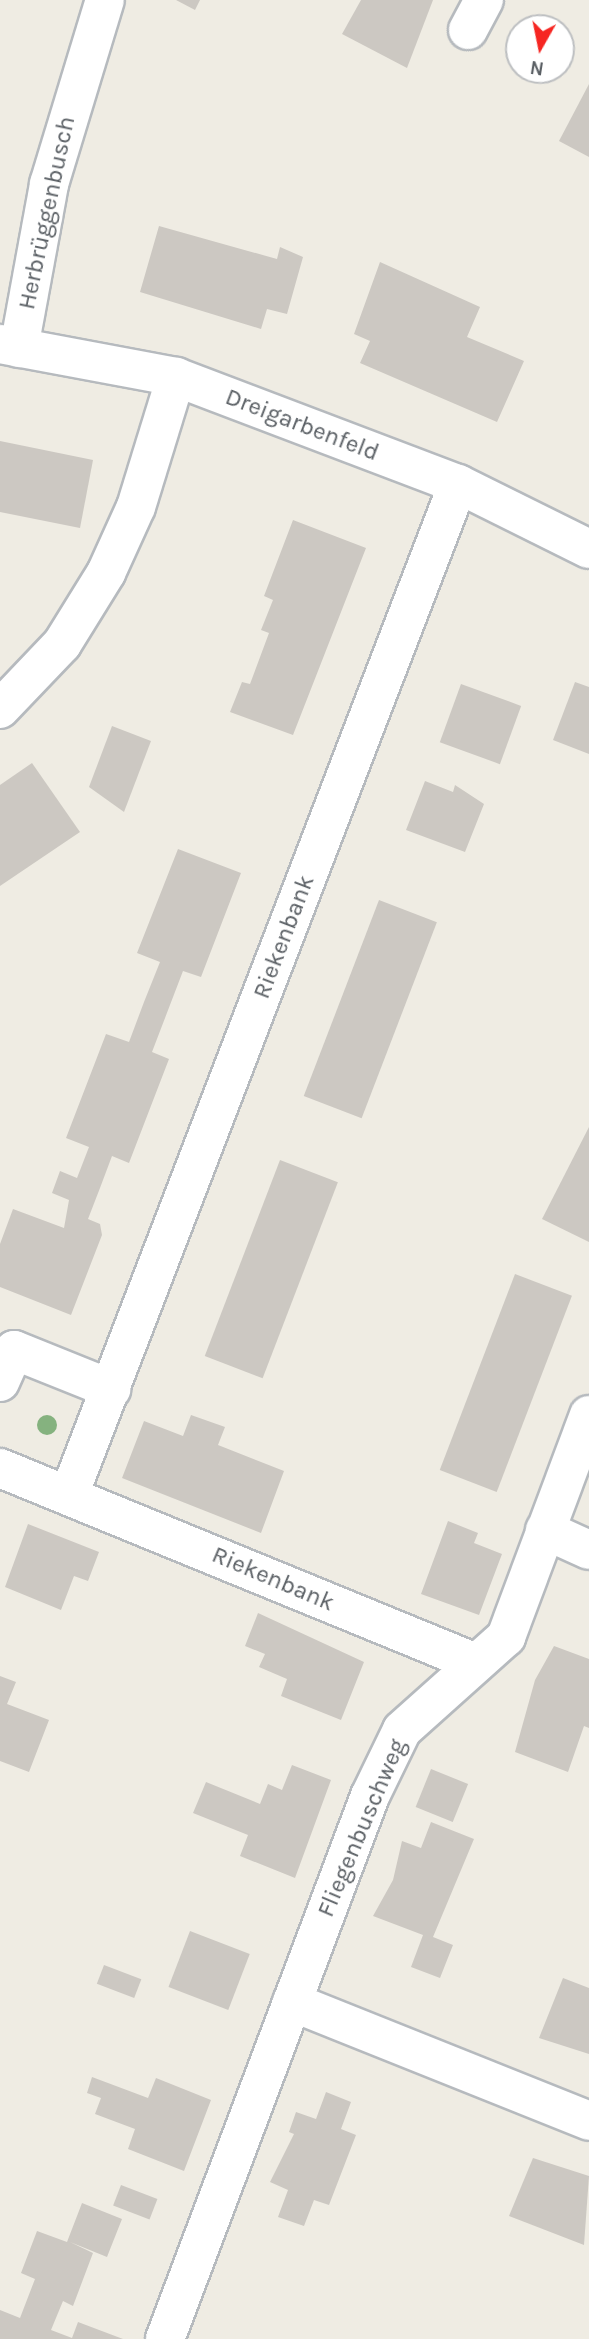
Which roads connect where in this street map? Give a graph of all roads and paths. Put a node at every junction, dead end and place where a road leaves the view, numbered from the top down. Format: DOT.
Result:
graph roads {
  1 [pos="104,0"];
  2 [pos="9,346"];
  3 [pos="176,377"];
  4 [pos="458,484"];
  5 [pos="589,548"];
  6 [pos="0,709"];
  7 [pos="4,1359"];
  8 [pos="111,1389"];
  9 [pos="589,1415"];
  10 [pos="0,1468"];
  11 [pos="69,1494"];
  12 [pos="545,1530"];
  13 [pos="589,1550"];
  14 [pos="476,1663"];
  15 [pos="292,2002"];
  16 [pos="589,2120"];
  17 [pos="165,2339"];
  1 -- 2 [label="street, Herbrüggenbusch"];
  2 -- 3 [label="street, Dreigarbenfeld"];
  3 -- 4 [label="street, Dreigarbenfeld"];
  3 -- 6 [label="street"];
  4 -- 5 [label="street, Dreigarbenfeld"];
  4 -- 8 [label="street, Riekenbank"];
  7 -- 8 [label="street"];
  8 -- 11 [label="street, Riekenbank"];
  9 -- 12 [label="street, Fliegenbuschweg"];
  10 -- 11 [label="street, Riekenbank"];
  11 -- 14 [label="street, Riekenbank"];
  12 -- 13 [label="street"];
  12 -- 14 [label="street, Fliegenbuschweg"];
  14 -- 15 [label="street, Fliegenbuschweg"];
  15 -- 16 [label="street"];
  15 -- 17 [label="street, Fliegenbuschweg"];
}
